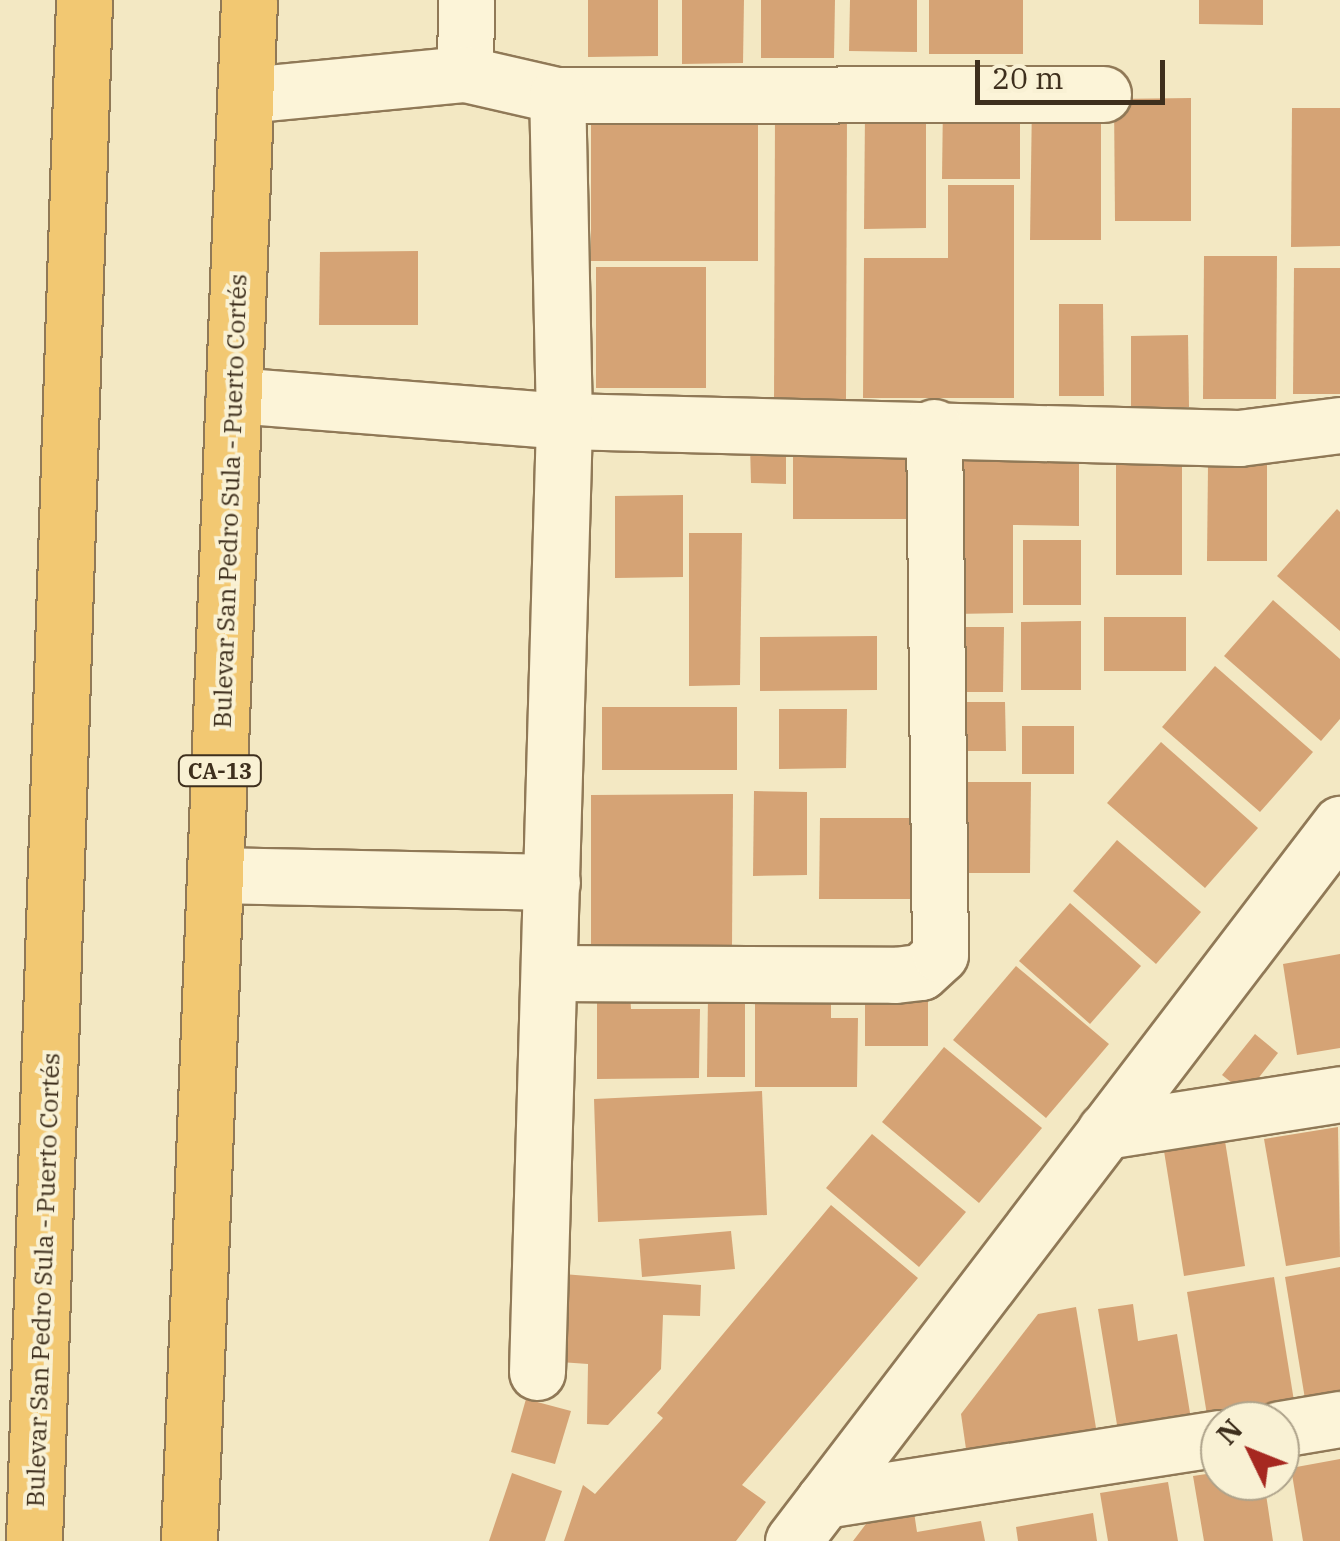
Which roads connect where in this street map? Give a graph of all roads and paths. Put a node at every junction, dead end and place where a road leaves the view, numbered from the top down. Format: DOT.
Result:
graph roads {
  1 [pos="84,0"];
  2 [pos="248,0"];
  3 [pos="466,0"];
  4 [pos="465,74"];
  5 [pos="1103,94"];
  6 [pos="246,95"];
  7 [pos="556,95"];
  8 [pos="234,395"];
  9 [pos="564,420"];
  10 [pos="1340,425"];
  11 [pos="934,426"];
  12 [pos="1340,824"];
  13 [pos="216,875"];
  14 [pos="552,882"];
  15 [pos="550,973"];
  16 [pos="1340,1094"];
  17 [pos="1105,1131"];
  18 [pos="538,1372"];
  19 [pos="1340,1420"];
  20 [pos="1300,1426"];
  21 [pos="1200,1442"];
  22 [pos="809,1521"];
  23 [pos="34,1541"];
  24 [pos="189,1541"];
  1 -- 23 [label="highway, Bulevar San Pedro Sula - Puerto Cortés"];
  2 -- 6 [label="highway, Bulevar San Pedro Sula - Puerto Cortés / CA-13"];
  3 -- 4 [label="street"];
  4 -- 6 [label="street"];
  4 -- 7 [label="street"];
  5 -- 7 [label="street"];
  6 -- 8 [label="highway, Bulevar San Pedro Sula - Puerto Cortés / CA-13"];
  7 -- 9 [label="street"];
  8 -- 9 [label="street"];
  8 -- 13 [label="highway, Bulevar San Pedro Sula - Puerto Cortés / CA-13"];
  9 -- 11 [label="street"];
  9 -- 14 [label="street"];
  10 -- 11 [label="street"];
  11 -- 15 [label="street"];
  12 -- 17 [label="street"];
  13 -- 14 [label="street"];
  13 -- 24 [label="highway, Bulevar San Pedro Sula - Puerto Cortés / CA-13"];
  14 -- 15 [label="street"];
  15 -- 18 [label="street"];
  16 -- 17 [label="street"];
  17 -- 22 [label="street"];
  19 -- 20 [label="street"];
  21 -- 22 [label="street"];
}
